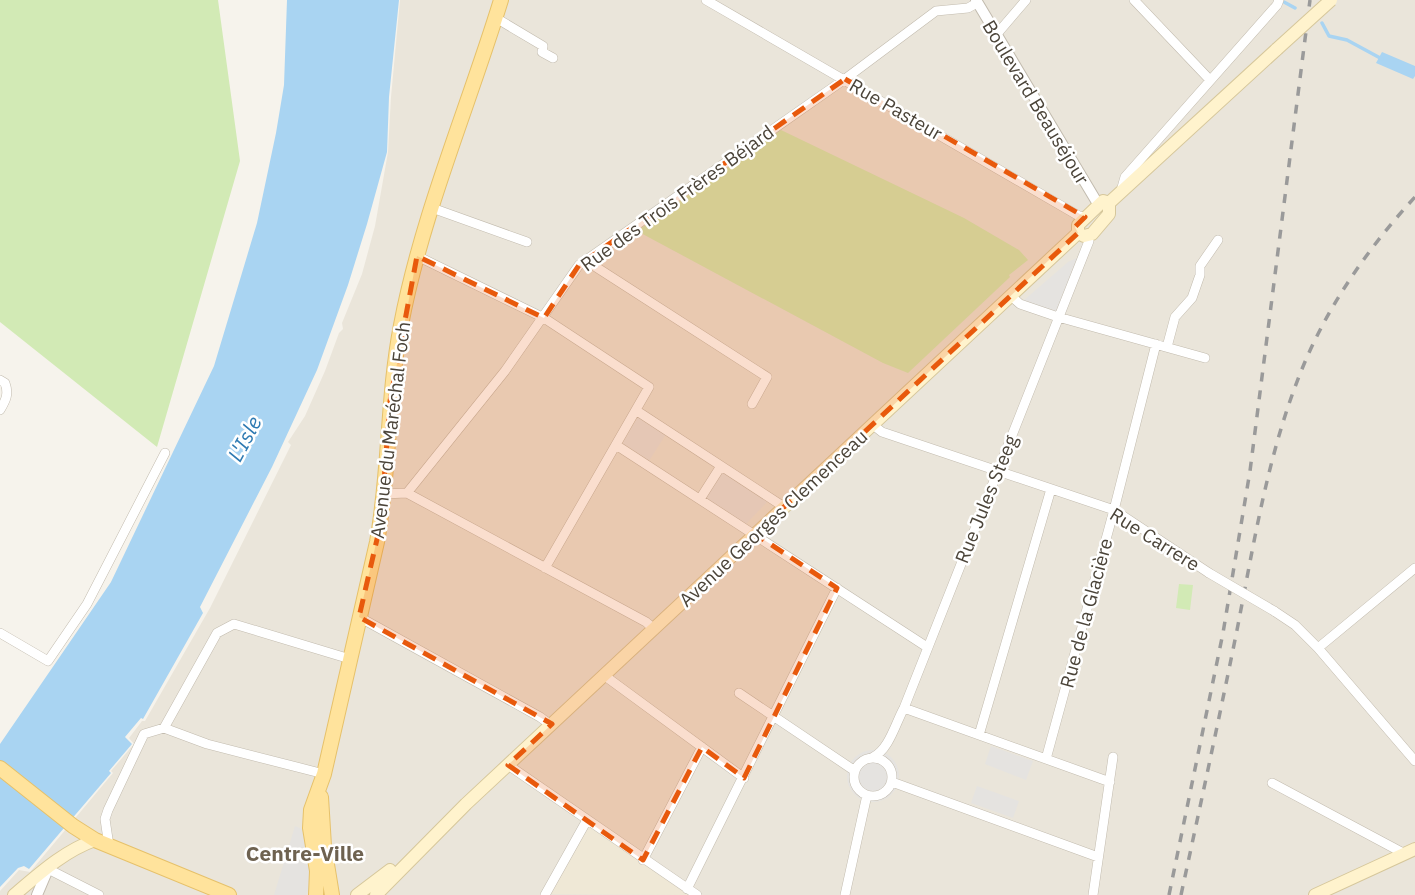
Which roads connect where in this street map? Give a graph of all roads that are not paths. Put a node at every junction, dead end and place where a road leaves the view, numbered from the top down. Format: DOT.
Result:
graph roads {
  1 [pos="501,0"];
  2 [pos="706,0"];
  3 [pos="1026,0"];
  4 [pos="1135,0"];
  5 [pos="1279,0"];
  6 [pos="1331,0"];
  7 [pos="976,1"];
  8 [pos="496,18"];
  9 [pos="996,35"];
  10 [pos="553,58"];
  11 [pos="845,79"];
  12 [pos="1210,80"];
  13 [pos="1120,192"];
  14 [pos="1103,204"];
  15 [pos="432,208"];
  16 [pos="1085,217"];
  17 [pos="1083,234"];
  18 [pos="1219,240"];
  19 [pos="527,242"];
  20 [pos="417,256"];
  21 [pos="585,260"];
  22 [pos="1011,296"];
  23 [pos="1058,317"];
  24 [pos="544,318"];
  25 [pos="1156,344"];
  26 [pos="1167,347"];
  27 [pos="1205,358"];
  28 [pos="0,380"];
  29 [pos="752,404"];
  30 [pos="0,410"];
  31 [pos="637,411"];
  32 [pos="873,425"];
  33 [pos="616,445"];
  34 [pos="165,453"];
  35 [pos="722,466"];
  36 [pos="998,471"];
  37 [pos="1051,489"];
  38 [pos="407,493"];
  39 [pos="383,494"];
  40 [pos="700,499"];
  41 [pos="784,507"];
  42 [pos="1114,510"];
  43 [pos="755,534"];
  44 [pos="545,568"];
  45 [pos="1415,568"];
  46 [pos="837,588"];
  47 [pos="359,617"];
  48 [pos="654,629"];
  49 [pos="0,633"];
  50 [pos="927,647"];
  51 [pos="1318,648"];
  52 [pos="350,659"];
  53 [pos="605,676"];
  54 [pos="739,693"];
  55 [pos="904,708"];
  56 [pos="774,717"];
  57 [pos="551,725"];
  58 [pos="163,728"];
  59 [pos="979,735"];
  60 [pos="702,747"];
  61 [pos="873,757"];
  62 [pos="1113,757"];
  63 [pos="1046,759"];
  64 [pos="1415,761"];
  65 [pos="508,765"];
  66 [pos="0,768"];
  67 [pos="855,771"];
  68 [pos="744,778"];
  69 [pos="323,779"];
  70 [pos="892,782"];
  71 [pos="1110,782"];
  72 [pos="1272,783"];
  73 [pos="867,795"];
  74 [pos="466,804"];
  75 [pos="587,820"];
  76 [pos="75,828"];
  77 [pos="95,840"];
  78 [pos="109,846"];
  79 [pos="75,848"];
  80 [pos="1410,851"];
  81 [pos="1098,857"];
  82 [pos="643,860"];
  83 [pos="48,869"];
  84 [pos="687,889"];
  85 [pos="39,894"];
  86 [pos="228,894"];
  87 [pos="14,895"];
  88 [pos="99,895"];
  89 [pos="316,895"];
  90 [pos="332,895"];
  91 [pos="357,895"];
  92 [pos="376,895"];
  93 [pos="545,895"];
  94 [pos="697,895"];
  95 [pos="845,895"];
  96 [pos="1093,895"];
  97 [pos="1315,895"];
  1 -- 8 [label="main road, Avenue du Maréchal Foch"];
  2 -- 11 [label="street, Rue Pasteur"];
  3 -- 9 [label="street"];
  4 -- 12 [label="street"];
  5 -- 12 [label="street, Avenue Georges Clemenceau"];
  6 -- 13 [label="main road, Avenue Georges Clemenceau, bridge"];
  7 -- 9 [label="street, Boulevard Beauséjour"];
  7 -- 11 [label="street, Rue des Trois Frères Béjard"];
  8 -- 10 [label="street"];
  8 -- 15 [label="main road, Avenue du Maréchal Foch"];
  9 -- 14 [label="street, Boulevard Beauséjour"];
  11 -- 16 [label="street, Rue Pasteur"];
  11 -- 21 [label="street, Rue des Trois Frères Béjard"];
  12 -- 13 [label="street, Avenue Georges Clemenceau"];
  13 -- 14 [label="main road, Avenue Georges Clemenceau"];
  14 -- 16 [label="main road, Avenue Georges Clemenceau"];
  14 -- 17 [label="main road, Avenue Georges Clemenceau"];
  15 -- 19 [label="street"];
  15 -- 20 [label="main road, Avenue du Maréchal Foch"];
  16 -- 17 [label="main road, Avenue Georges Clemenceau"];
  17 -- 22 [label="main road, Avenue Georges Clemenceau"];
  17 -- 23 [label="street, Rue Jules Steeg"];
  18 -- 26 [label="street"];
  20 -- 24 [label="street"];
  20 -- 39 [label="main road, Avenue du Maréchal Foch"];
  21 -- 24 [label="street, Rue des Trois Frères Béjard"];
  21 -- 29 [label="street"];
  22 -- 23 [label="street"];
  22 -- 32 [label="main road, Avenue Georges Clemenceau"];
  23 -- 25 [label="street"];
  23 -- 36 [label="street, Rue Jules Steeg"];
  24 -- 31 [label="street"];
  24 -- 38 [label="street, Rue des Trois Frères Béjard"];
  25 -- 26 [label="street"];
  25 -- 42 [label="street, Rue de la Glacière"];
  26 -- 27 [label="street"];
  28 -- 30 [label="street"];
  31 -- 33 [label="street"];
  31 -- 35 [label="street"];
  32 -- 36 [label="street, Rue Carrere"];
  32 -- 41 [label="main road, Avenue Georges Clemenceau"];
  33 -- 40 [label="street"];
  33 -- 44 [label="street"];
  34 -- 49 [label="street"];
  35 -- 40 [label="street"];
  35 -- 41 [label="street"];
  36 -- 37 [label="street, Rue Carrere"];
  36 -- 50 [label="street, Rue Jules Steeg"];
  37 -- 42 [label="street, Rue Carrere"];
  37 -- 59 [label="street"];
  38 -- 39 [label="street"];
  38 -- 44 [label="street"];
  39 -- 47 [label="main road, Avenue du Maréchal Foch"];
  40 -- 43 [label="street"];
  41 -- 43 [label="main road, Avenue Georges Clemenceau"];
  42 -- 51 [label="street, Rue Carrere, bridge"];
  42 -- 63 [label="street, Rue de la Glacière"];
  43 -- 46 [label="street"];
  43 -- 48 [label="main road, Avenue Georges Clemenceau"];
  44 -- 48 [label="street"];
  45 -- 51 [label="street"];
  46 -- 50 [label="street"];
  46 -- 56 [label="street"];
  47 -- 52 [label="main road, Avenue du Maréchal Foch"];
  47 -- 57 [label="street"];
  48 -- 53 [label="main road, Avenue Georges Clemenceau"];
  50 -- 55 [label="street, Rue Jules Steeg"];
  51 -- 64 [label="street, Rue Carrere"];
  52 -- 58 [label="street"];
  52 -- 69 [label="main road, Avenue du Maréchal Foch"];
  53 -- 57 [label="main road, Avenue Georges Clemenceau"];
  53 -- 60 [label="street"];
  54 -- 56 [label="street"];
  55 -- 59 [label="street"];
  55 -- 61 [label="street, Rue Jules Steeg"];
  56 -- 67 [label="street"];
  56 -- 68 [label="street"];
  57 -- 65 [label="main road, Avenue Georges Clemenceau"];
  58 -- 69 [label="street"];
  58 -- 78 [label="street"];
  59 -- 63 [label="street"];
  60 -- 68 [label="street"];
  60 -- 82 [label="street"];
  61 -- 67 [label="street"];
  61 -- 70 [label="street"];
  62 -- 71 [label="street"];
  63 -- 71 [label="street"];
  65 -- 74 [label="main road, Avenue Georges Clemenceau"];
  65 -- 75 [label="street"];
  66 -- 76 [label="main road"];
  67 -- 73 [label="street"];
  68 -- 84 [label="street"];
  69 -- 89 [label="main road, Avenue du Maréchal Foch"];
  69 -- 90 [label="main road, Avenue du Maréchal Foch"];
  70 -- 73 [label="street"];
  70 -- 81 [label="street"];
  71 -- 81 [label="street"];
  72 -- 80 [label="street"];
  73 -- 95 [label="street"];
  74 -- 91 [label="main road, Avenue Georges Clemenceau"];
  74 -- 92 [label="main road, Avenue Georges Clemenceau"];
  75 -- 82 [label="street"];
  75 -- 93 [label="street"];
  76 -- 77 [label="main road"];
  76 -- 79 [label="main road"];
  77 -- 78 [label="main road"];
  77 -- 79 [label="main road"];
  78 -- 86 [label="main road"];
  79 -- 83 [label="main road"];
  80 -- 97 [label="main road"];
  81 -- 96 [label="street"];
  82 -- 84 [label="street"];
  83 -- 85 [label="street"];
  83 -- 87 [label="main road"];
  83 -- 88 [label="street"];
  84 -- 94 [label="street"];
}
